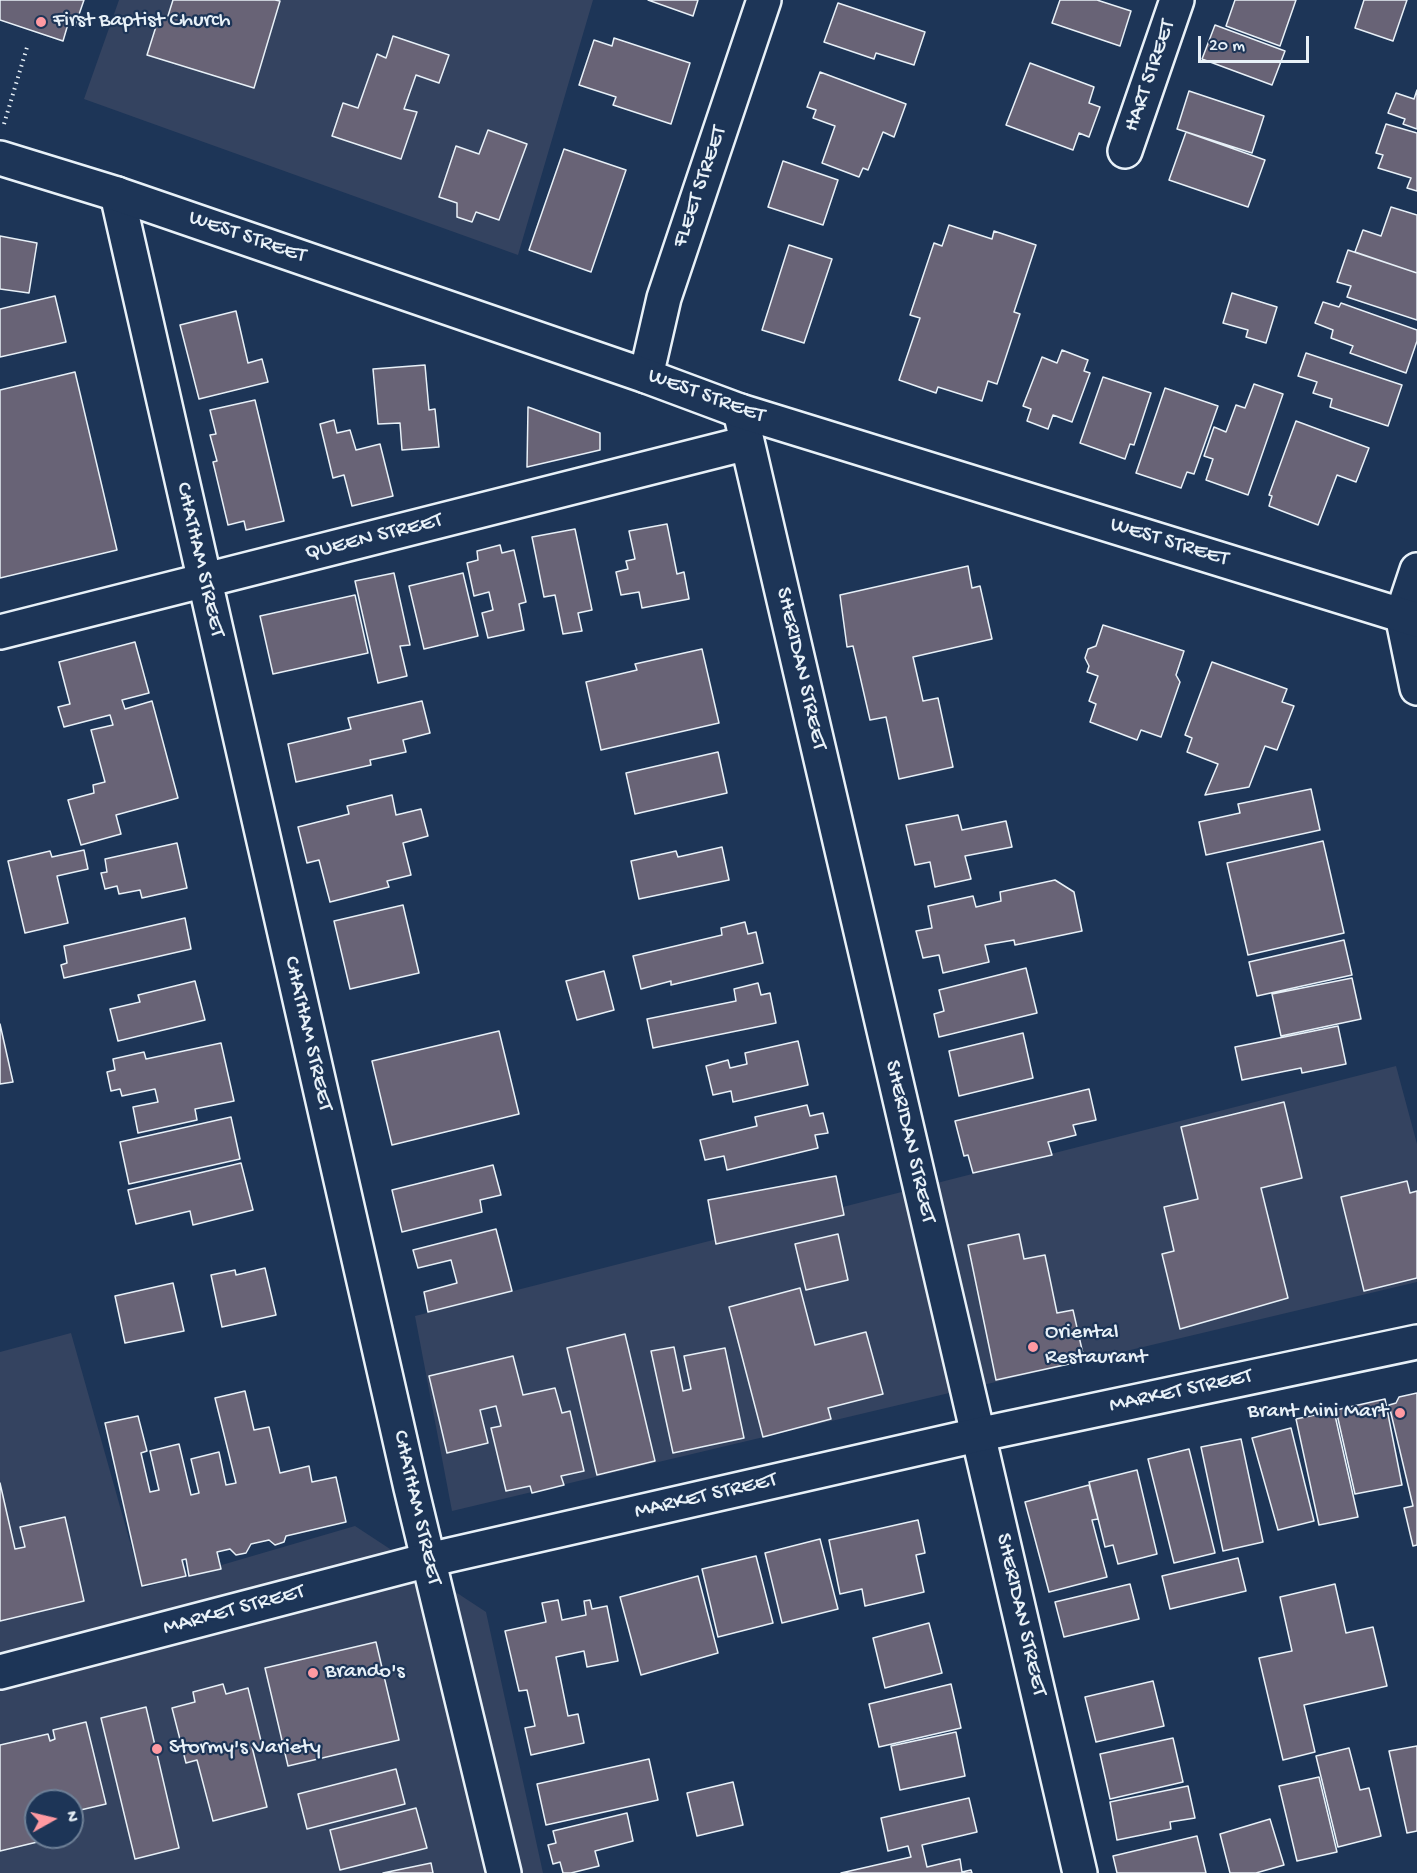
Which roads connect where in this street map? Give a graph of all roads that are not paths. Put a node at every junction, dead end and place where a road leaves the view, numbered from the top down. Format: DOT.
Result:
graph roads {
  1 [pos="764,0"];
  2 [pos="1177,0"];
  3 [pos="2,143"];
  4 [pos="1125,151"];
  5 [pos="117,194"];
  6 [pos="646,376"];
  7 [pos="740,411"];
  8 [pos="747,443"];
  9 [pos="1417,570"];
  10 [pos="204,581"];
  11 [pos="1410,618"];
  12 [pos="0,632"];
  13 [pos="1417,688"];
  14 [pos="1417,1342"];
  15 [pos="977,1435"];
  16 [pos="428,1560"];
  17 [pos="0,1672"];
  18 [pos="504,1873"];
  19 [pos="1080,1873"];
  1 -- 6 [label="street, FLEET STREET"];
  2 -- 4 [label="street, HART STREET"];
  3 -- 5 [label="street, WEST STREET"];
  5 -- 6 [label="street, WEST STREET"];
  5 -- 10 [label="street, CHATHAM STREET"];
  6 -- 7 [label="street, WEST STREET"];
  7 -- 8 [label="street, SHERIDAN STREET"];
  7 -- 11 [label="street, WEST STREET"];
  8 -- 10 [label="street, QUEEN STREET"];
  8 -- 15 [label="street, SHERIDAN STREET"];
  9 -- 11 [label="street"];
  10 -- 12 [label="street, QUEEN STREET"];
  10 -- 16 [label="street, CHATHAM STREET"];
  11 -- 13 [label="street"];
  14 -- 15 [label="street, MARKET STREET"];
  15 -- 16 [label="street, MARKET STREET"];
  15 -- 19 [label="street, SHERIDAN STREET"];
  16 -- 17 [label="street, MARKET STREET"];
  16 -- 18 [label="street, CHATHAM STREET"];
}
